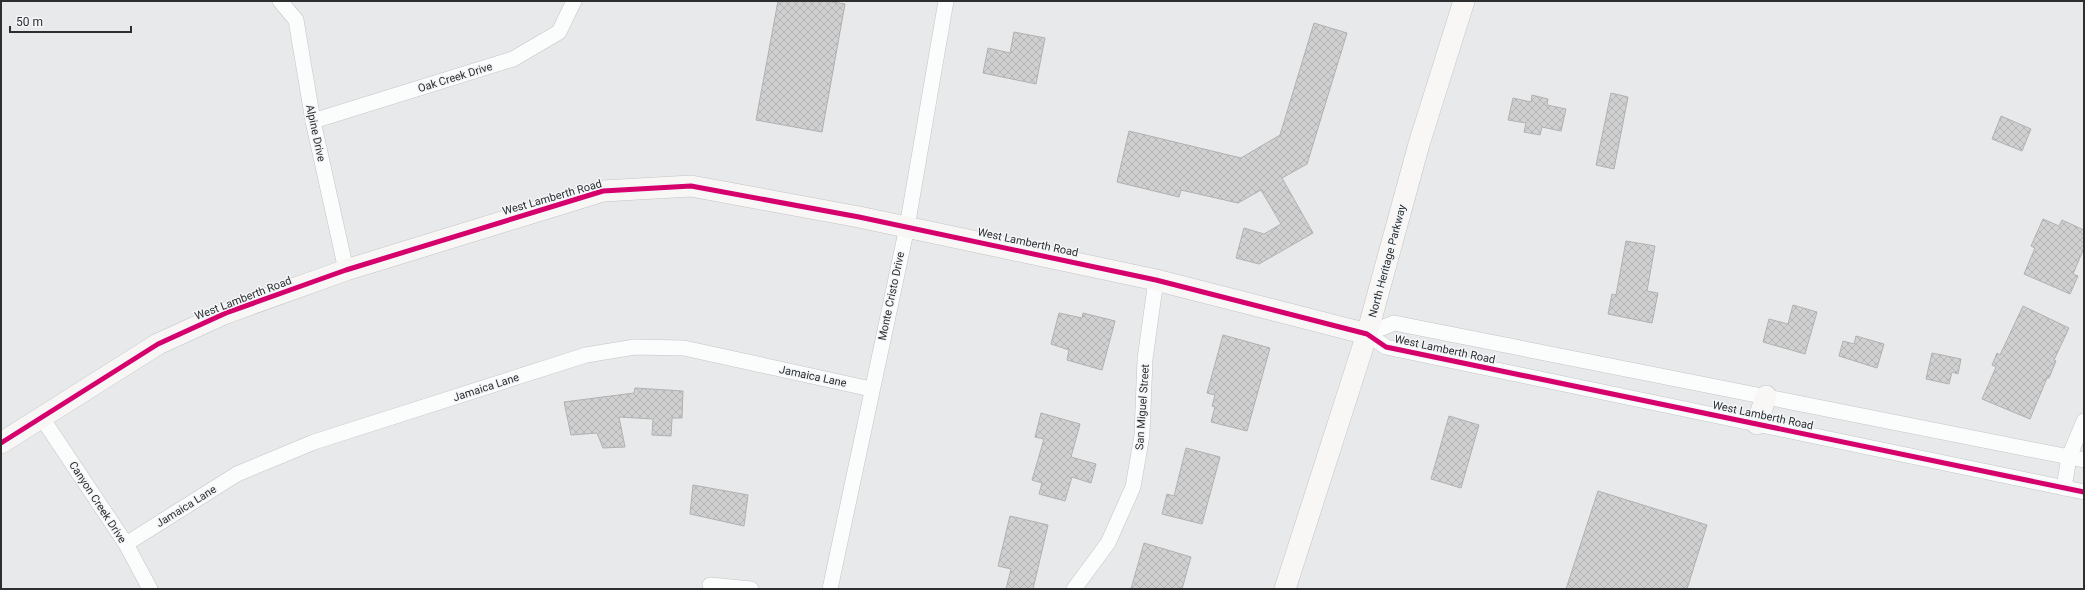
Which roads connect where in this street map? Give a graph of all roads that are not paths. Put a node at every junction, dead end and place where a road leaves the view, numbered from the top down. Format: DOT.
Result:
graph roads {
  1 [pos="280,1"];
  2 [pos="574,1"];
  3 [pos="946,1"];
  4 [pos="1464,1"];
  5 [pos="312,121"];
  6 [pos="906,227"];
  7 [pos="346,270"];
  8 [pos="1156,280"];
  9 [pos="1367,334"];
  10 [pos="871,389"];
  11 [pos="1766,396"];
  12 [pos="42,418"];
  13 [pos="2084,421"];
  14 [pos="1757,424"];
  15 [pos="1,444"];
  16 [pos="2069,456"];
  17 [pos="2084,460"];
  18 [pos="2064,488"];
  19 [pos="2084,492"];
  20 [pos="126,544"];
  21 [pos="710,584"];
  22 [pos="150,589"];
  23 [pos="751,589"];
  24 [pos="830,589"];
  25 [pos="1074,589"];
  26 [pos="1285,589"];
  1 -- 5 [label="street, Alpine Drive"];
  2 -- 5 [label="street, Oak Creek Drive"];
  3 -- 6 [label="street, Monte Cristo Drive"];
  4 -- 9 [label="street, North Heritage Parkway"];
  5 -- 7 [label="street, Alpine Drive"];
  6 -- 7 [label="street, West Lamberth Road"];
  6 -- 8 [label="street, West Lamberth Road"];
  6 -- 10 [label="street, Monte Cristo Drive"];
  7 -- 12 [label="street, West Lamberth Road"];
  8 -- 9 [label="street, West Lamberth Road"];
  8 -- 25 [label="street, San Miguel Street"];
  9 -- 11 [label="street, West Lamberth Road"];
  9 -- 14 [label="street, West Lamberth Road"];
  9 -- 26 [label="street, North Heritage Parkway"];
  10 -- 20 [label="street, Jamaica Lane"];
  10 -- 24 [label="street, Monte Cristo Drive"];
  11 -- 14 [label="street"];
  11 -- 16 [label="street, West Lamberth Road"];
  12 -- 15 [label="street, West Lamberth Road"];
  12 -- 20 [label="street, Canyon Creek Drive"];
  13 -- 16 [label="street"];
  14 -- 18 [label="street, West Lamberth Road"];
  16 -- 17 [label="street, West Lamberth Road"];
  16 -- 18 [label="street"];
  18 -- 19 [label="street, West Lamberth Road"];
  20 -- 22 [label="street, Canyon Creek Drive"];
  21 -- 23 [label="street"];
}
